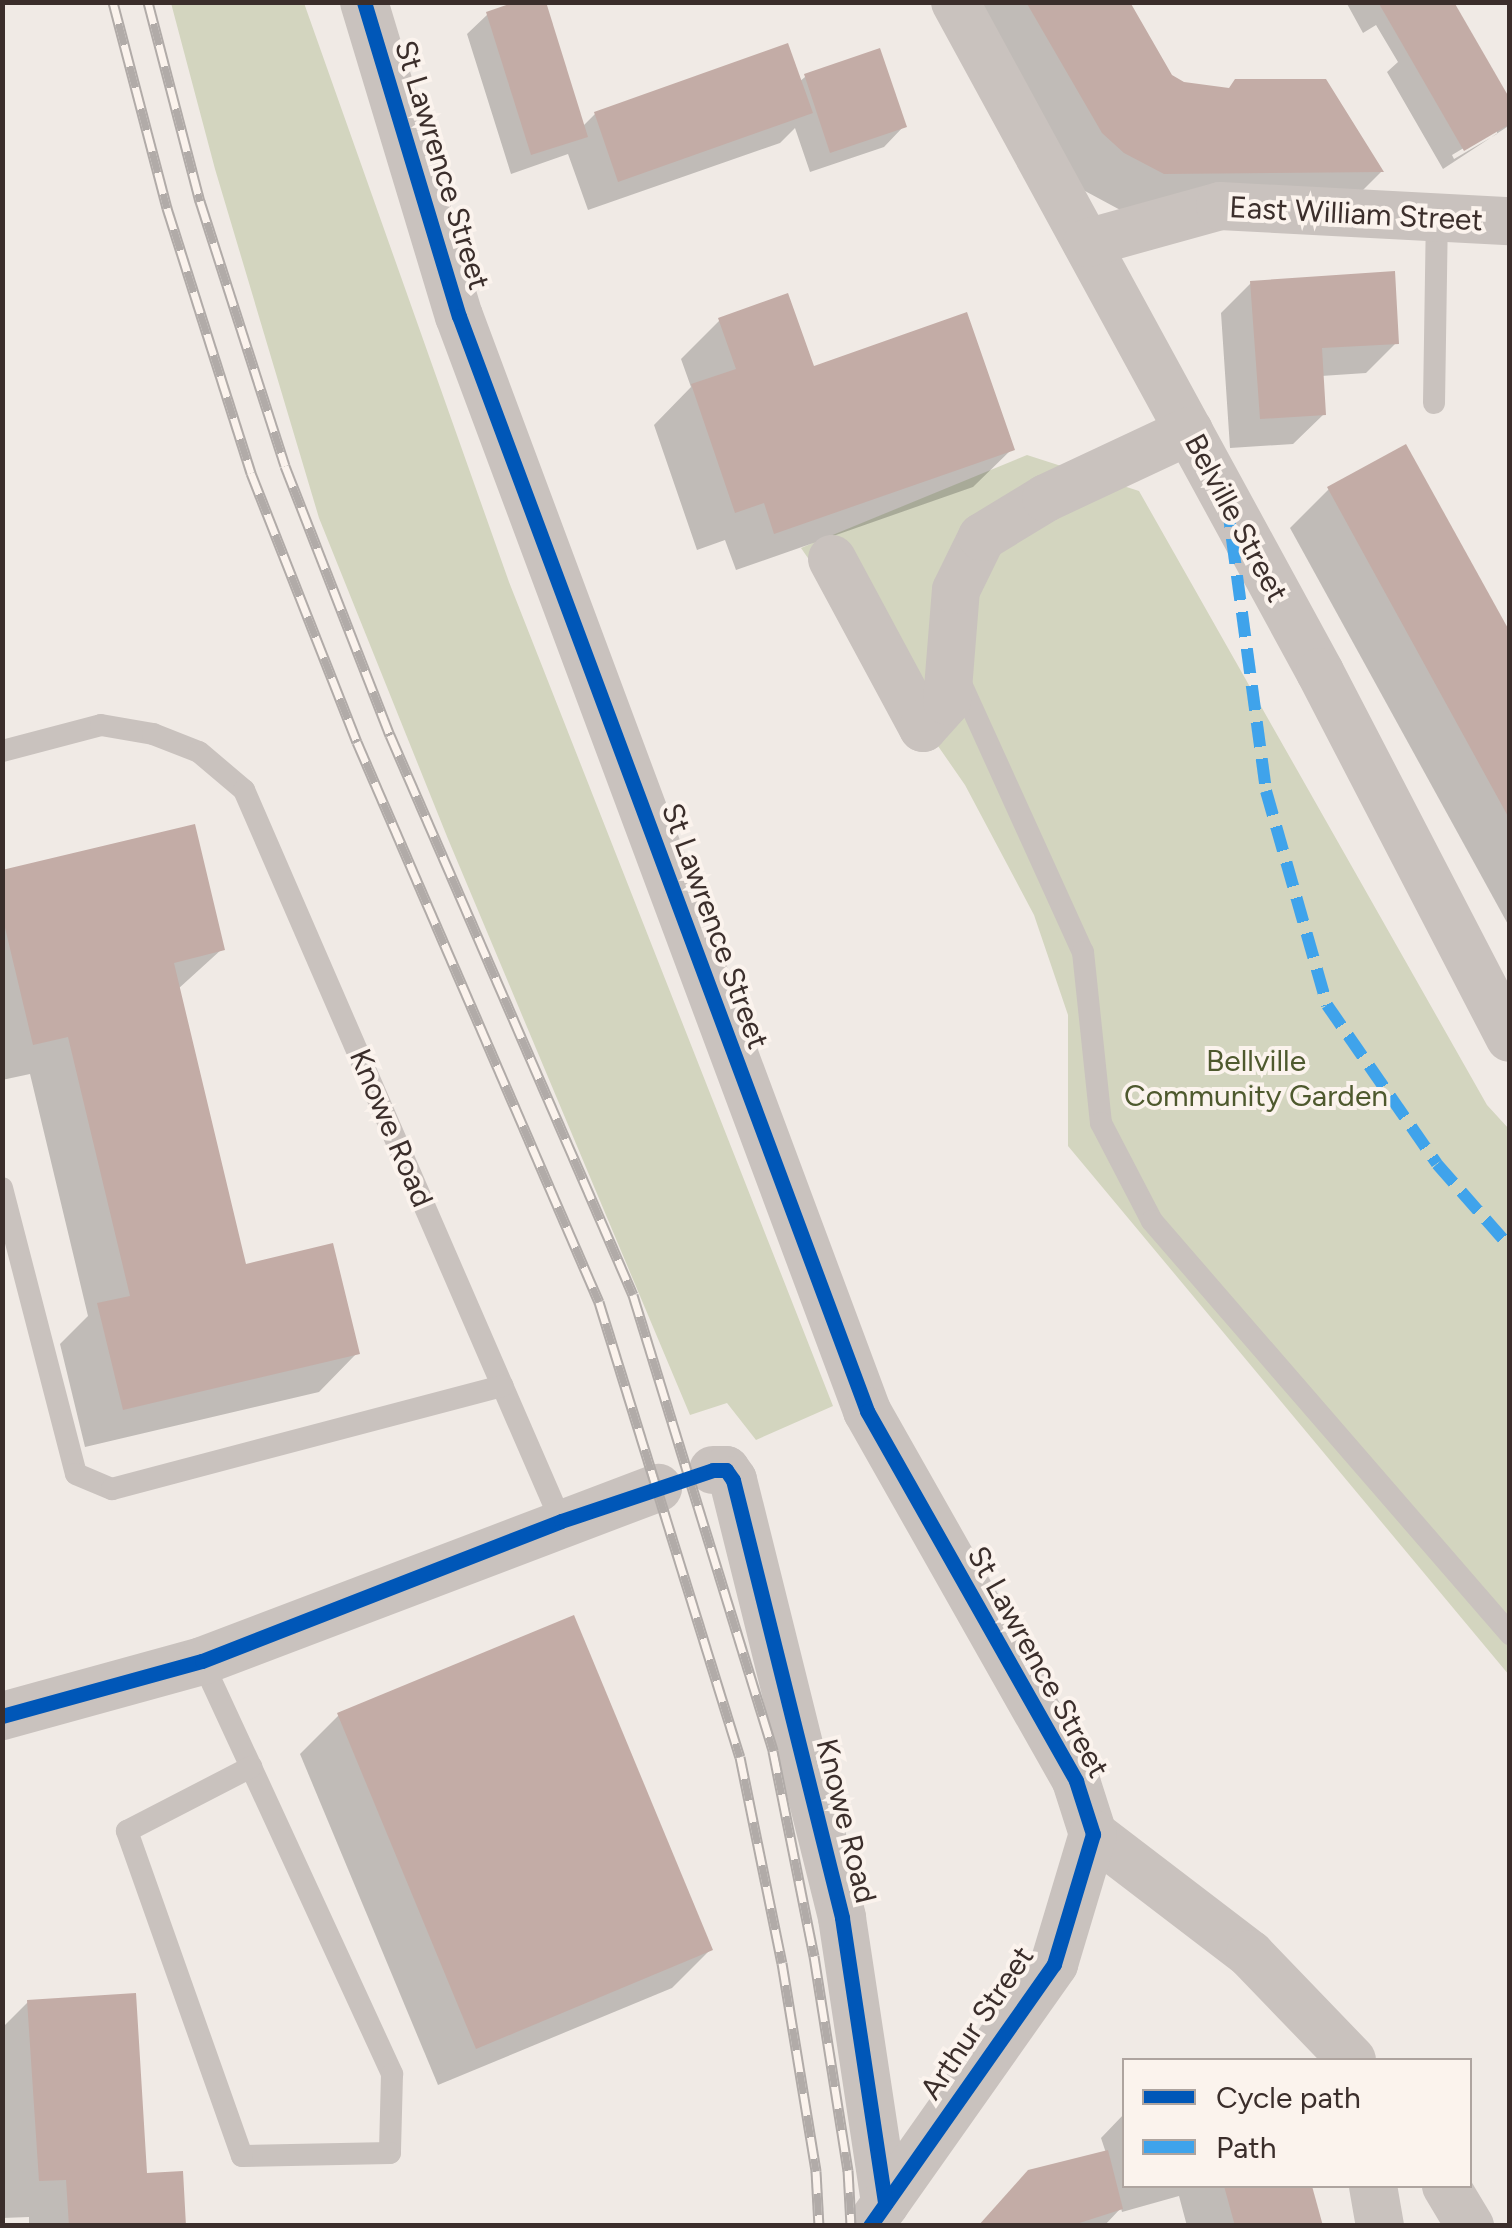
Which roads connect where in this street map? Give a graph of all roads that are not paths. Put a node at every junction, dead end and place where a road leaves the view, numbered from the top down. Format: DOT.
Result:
graph roads {
  1 [pos="364,2"];
  2 [pos="955,2"];
  3 [pos="1436,217"];
  4 [pos="1510,221"];
  5 [pos="1086,243"];
  6 [pos="1434,403"];
  7 [pos="1189,431"];
  8 [pos="832,559"];
  9 [pos="952,665"];
  10 [pos="2,751"];
  11 [pos="1510,1038"];
  12 [pos="2,1188"];
  13 [pos="503,1386"];
  14 [pos="713,1470"];
  15 [pos="658,1488"];
  16 [pos="561,1522"];
  17 [pos="1510,1634"];
  18 [pos="202,1662"];
  19 [pos="2,1716"];
  20 [pos="251,1768"];
  21 [pos="1093,1834"];
  22 [pos="1349,2058"];
  23 [pos="1372,2188"];
  24 [pos="1447,2188"];
  25 [pos="877,2215"];
  26 [pos="1380,2226"];
  27 [pos="1470,2226"];
  1 -- 21 [label="street, St Lawrence Street"];
  2 -- 5 [label="street, Belville Street"];
  3 -- 4 [label="street, East William Street"];
  3 -- 5 [label="street, East William Street"];
  3 -- 6 [label="lane"];
  5 -- 7 [label="street, Belville Street"];
  7 -- 9 [label="street"];
  7 -- 11 [label="street, Belville Street"];
  8 -- 9 [label="street"];
  9 -- 17 [label="lane"];
  10 -- 13 [label="lane, Knowe Road"];
  12 -- 13 [label="lane"];
  13 -- 16 [label="lane, Knowe Road"];
  14 -- 25 [label="street, Knowe Road"];
  15 -- 16 [label="street"];
  16 -- 18 [label="street"];
  18 -- 19 [label="street"];
  18 -- 20 [label="lane"];
  20 -- 20 [label="lane"];
  21 -- 22 [label="street"];
  21 -- 25 [label="street, Arthur Street"];
  23 -- 26 [label="street"];
  24 -- 27 [label="street"];
}
